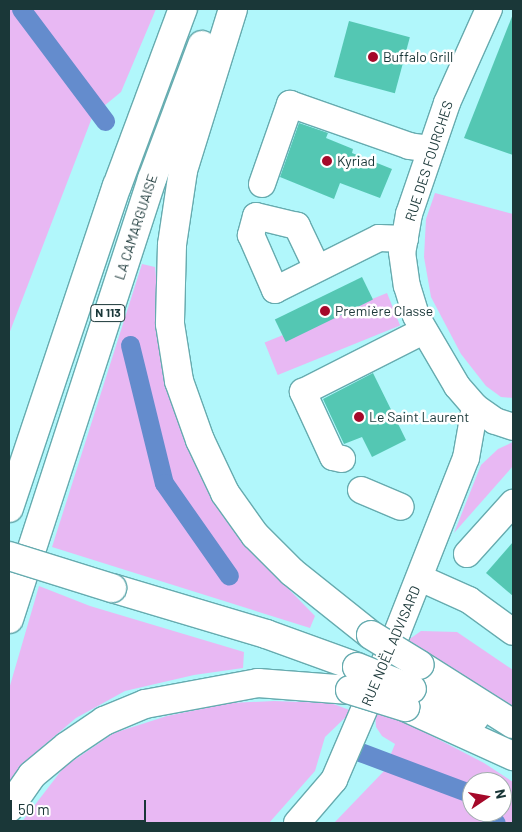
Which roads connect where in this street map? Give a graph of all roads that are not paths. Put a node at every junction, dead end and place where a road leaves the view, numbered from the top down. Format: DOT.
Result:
graph roads {
  1 [pos="183,9"];
  2 [pos="215,9"];
  3 [pos="233,9"];
  4 [pos="489,9"];
  5 [pos="431,149"];
  6 [pos="262,184"];
  7 [pos="405,239"];
  8 [pos="317,268"];
  9 [pos="423,331"];
  10 [pos="475,407"];
  11 [pos="512,427"];
  12 [pos="466,458"];
  13 [pos="342,459"];
  14 [pos="361,490"];
  15 [pos="513,503"];
  16 [pos="401,507"];
  17 [pos="9,508"];
  18 [pos="467,554"];
  19 [pos="9,556"];
  20 [pos="420,578"];
  21 [pos="9,619"];
  22 [pos="513,632"];
  23 [pos="354,678"];
  24 [pos="412,687"];
  25 [pos="513,724"];
  26 [pos="513,740"];
  27 [pos="513,756"];
  28 [pos="9,808"];
  29 [pos="297,823"];
  1 -- 17 [label="highway, N 113"];
  2 -- 21 [label="highway, LA CAMARGUAISE / N 113"];
  3 -- 24 [label="highway, bridge"];
  4 -- 5 [label="street, RUE DES FOURCHES"];
  5 -- 6 [label="street"];
  5 -- 7 [label="street, RUE DES FOURCHES"];
  7 -- 8 [label="street"];
  7 -- 9 [label="street, RUE DES FOURCHES"];
  9 -- 10 [label="street, RUE DES FOURCHES"];
  9 -- 13 [label="street"];
  10 -- 11 [label="street, RUE DES FOURCHES"];
  10 -- 12 [label="street, RUE NOËL ADVISARD"];
  11 -- 12 [label="street"];
  12 -- 20 [label="street, RUE NOËL ADVISARD"];
  14 -- 16 [label="street"];
  15 -- 18 [label="street"];
  19 -- 23 [label="highway, bridge"];
  20 -- 22 [label="street"];
  20 -- 29 [label="street, RUE NOËL ADVISARD"];
  23 -- 24 [label="highway, bridge"];
  23 -- 28 [label="highway"];
  24 -- 25 [label="highway"];
  24 -- 26 [label="highway"];
  24 -- 27 [label="highway"];
}
